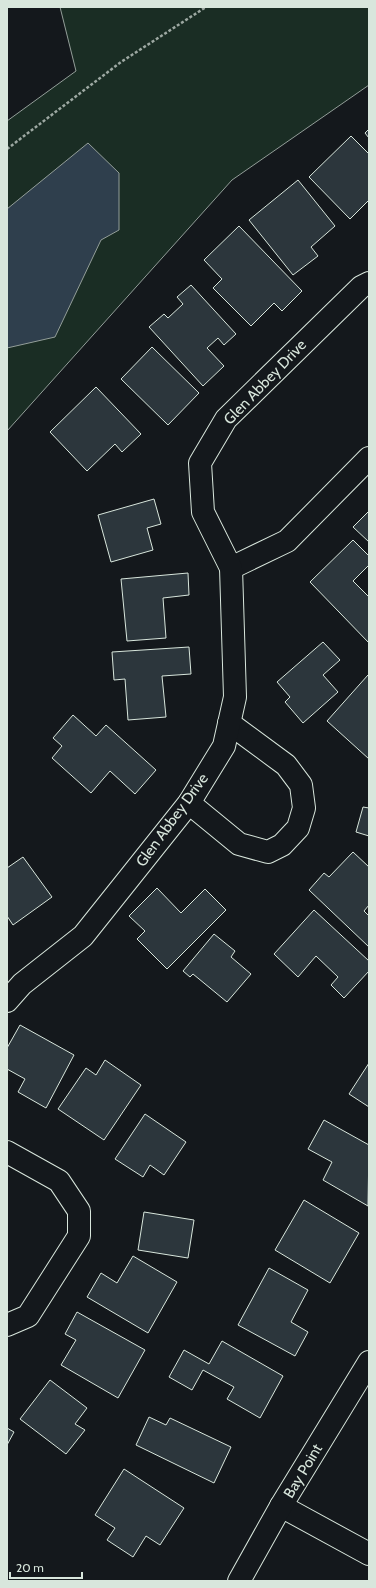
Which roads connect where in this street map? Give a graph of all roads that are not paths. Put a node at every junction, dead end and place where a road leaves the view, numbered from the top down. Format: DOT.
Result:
graph roads {
  1 [pos="369,283"];
  2 [pos="369,458"];
  3 [pos="231,568"];
  4 [pos="230,723"];
  5 [pos="189,803"];
  6 [pos="7,1001"];
  7 [pos="7,1152"];
  8 [pos="7,1325"];
  9 [pos="369,1362"];
  10 [pos="281,1506"];
  11 [pos="369,1554"];
  12 [pos="240,1581"];
  1 -- 3 [label="street, Glen Abbey Drive"];
  2 -- 3 [label="street"];
  3 -- 4 [label="street, Glen Abbey Drive"];
  4 -- 5 [label="street, Glen Abbey Drive"];
  4 -- 5 [label="street"];
  5 -- 6 [label="street, Glen Abbey Drive"];
  7 -- 8 [label="street"];
  9 -- 10 [label="street, Bay Point"];
  10 -- 11 [label="street"];
  10 -- 12 [label="street, Bay Point"];
}
